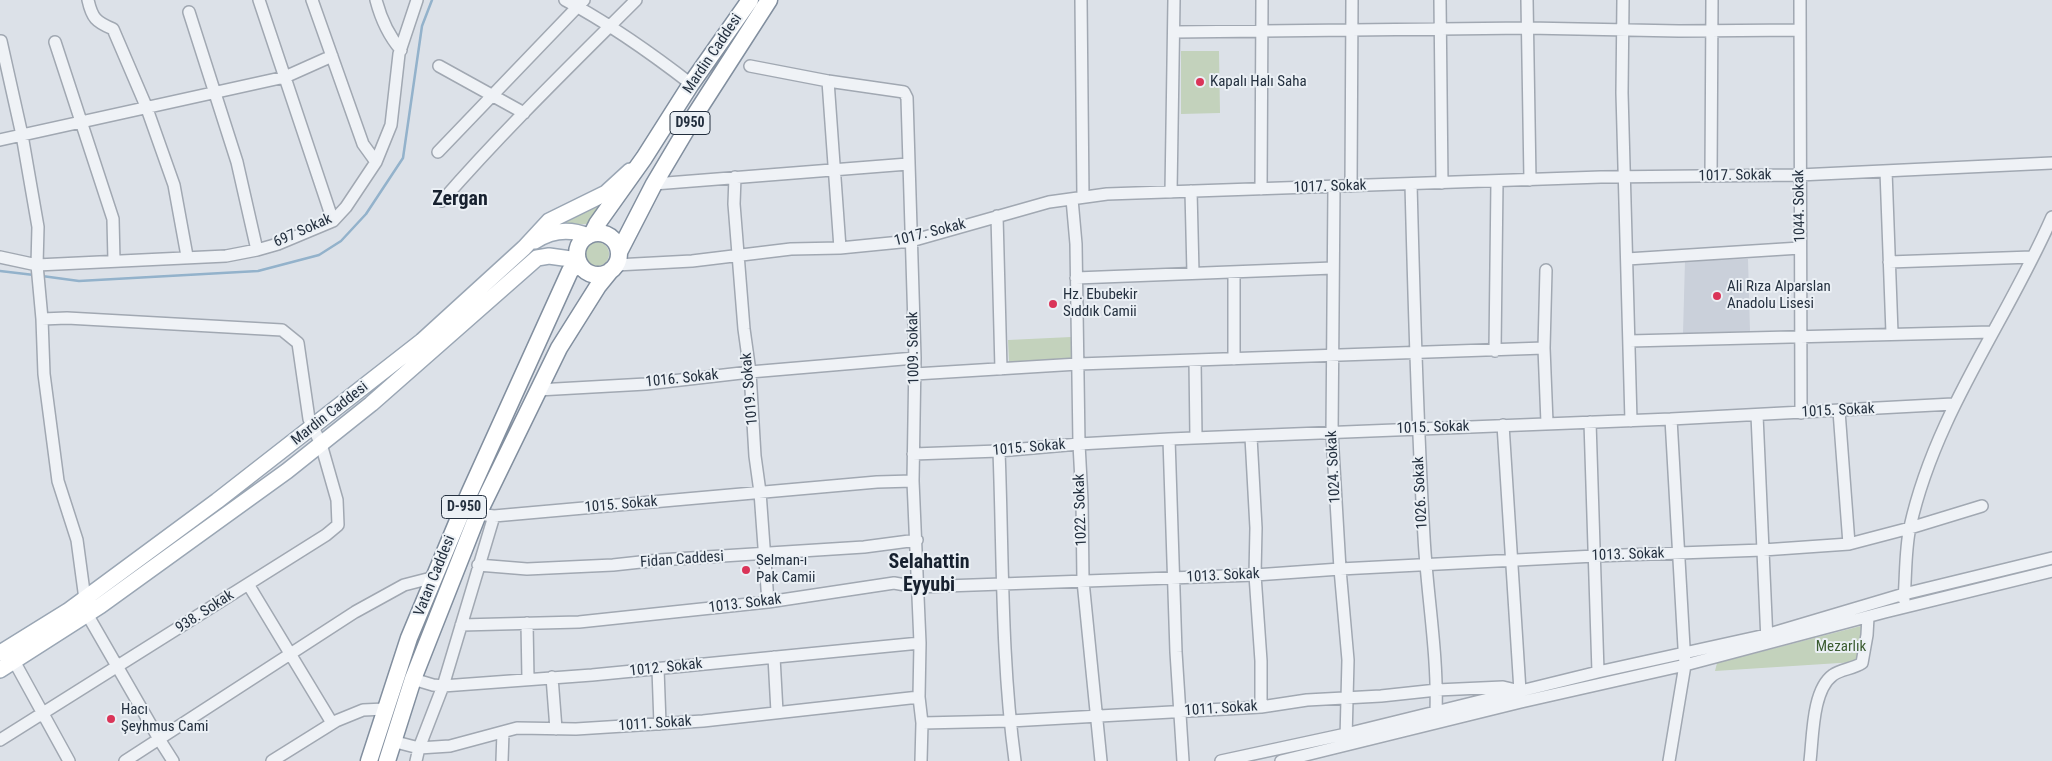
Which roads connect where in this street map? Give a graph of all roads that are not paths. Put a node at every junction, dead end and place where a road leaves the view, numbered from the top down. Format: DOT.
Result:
graph roads {
  1 [pos="88,0"];
  2 [pos="259,0"];
  3 [pos="312,0"];
  4 [pos="376,0"];
  5 [pos="417,0"];
  6 [pos="565,0"];
  7 [pos="636,0"];
  8 [pos="750,0"];
  9 [pos="769,0"];
  10 [pos="1081,0"];
  11 [pos="1174,0"];
  12 [pos="1262,0"];
  13 [pos="1352,0"];
  14 [pos="1440,0"];
  15 [pos="1528,0"];
  16 [pos="1623,0"];
  17 [pos="1712,0"];
  18 [pos="1800,0"];
  19 [pos="581,3"];
  20 [pos="189,12"];
  21 [pos="610,26"];
  22 [pos="1528,28"];
  23 [pos="1440,30"];
  24 [pos="1622,30"];
  25 [pos="1712,30"];
  26 [pos="1800,30"];
  27 [pos="1261,31"];
  28 [pos="1351,31"];
  29 [pos="1174,32"];
  30 [pos="1,41"];
  31 [pos="55,42"];
  32 [pos="401,50"];
  33 [pos="332,56"];
  34 [pos="439,66"];
  35 [pos="750,66"];
  36 [pos="284,77"];
  37 [pos="828,81"];
  38 [pos="691,84"];
  39 [pos="216,91"];
  40 [pos="493,95"];
  41 [pos="146,106"];
  42 [pos="524,113"];
  43 [pos="80,122"];
  44 [pos="22,135"];
  45 [pos="0,140"];
  46 [pos="438,152"];
  47 [pos="644,158"];
  48 [pos="376,162"];
  49 [pos="2052,163"];
  50 [pos="908,164"];
  51 [pos="834,169"];
  52 [pos="1886,171"];
  53 [pos="1799,175"];
  54 [pos="1711,176"];
  55 [pos="735,177"];
  56 [pos="1625,177"];
  57 [pos="1530,180"];
  58 [pos="1497,181"];
  59 [pos="1442,183"];
  60 [pos="654,184"];
  61 [pos="1411,184"];
  62 [pos="1351,186"];
  63 [pos="1334,187"];
  64 [pos="1261,189"];
  65 [pos="1191,191"];
  66 [pos="1171,192"];
  67 [pos="1077,198"];
  68 [pos="442,201"];
  69 [pos="997,216"];
  70 [pos="2052,217"];
  71 [pos="333,221"];
  72 [pos="590,235"];
  73 [pos="910,241"];
  74 [pos="524,248"];
  75 [pos="840,248"];
  76 [pos="1800,248"];
  77 [pos="257,250"];
  78 [pos="738,255"];
  79 [pos="187,256"];
  80 [pos="0,257"];
  81 [pos="2032,257"];
  82 [pos="1627,259"];
  83 [pos="114,261"];
  84 [pos="579,261"];
  85 [pos="615,262"];
  86 [pos="1889,262"];
  87 [pos="37,268"];
  88 [pos="1333,268"];
  89 [pos="1546,270"];
  90 [pos="1234,272"];
  91 [pos="1193,273"];
  92 [pos="1076,278"];
  93 [pos="42,319"];
  94 [pos="1992,332"];
  95 [pos="1892,333"];
  96 [pos="1801,335"];
  97 [pos="1629,341"];
  98 [pos="1544,348"];
  99 [pos="1495,350"];
  100 [pos="1415,353"];
  101 [pos="1333,356"];
  102 [pos="915,358"];
  103 [pos="1234,359"];
  104 [pos="1195,360"];
  105 [pos="1078,364"];
  106 [pos="1001,369"];
  107 [pos="750,372"];
  108 [pos="915,374"];
  109 [pos="538,390"];
  110 [pos="1954,404"];
  111 [pos="1839,411"];
  112 [pos="1800,412"];
  113 [pos="1757,415"];
  114 [pos="1671,419"];
  115 [pos="1630,421"];
  116 [pos="1590,422"];
  117 [pos="1547,423"];
  118 [pos="1503,425"];
  119 [pos="312,428"];
  120 [pos="1418,428"];
  121 [pos="1332,432"];
  122 [pos="1251,436"];
  123 [pos="1196,438"];
  124 [pos="1169,439"];
  125 [pos="321,444"];
  126 [pos="1078,444"];
  127 [pos="999,451"];
  128 [pos="913,454"];
  129 [pos="913,481"];
  130 [pos="760,492"];
  131 [pos="1982,506"];
  132 [pos="486,515"];
  133 [pos="1910,528"];
  134 [pos="917,540"];
  135 [pos="1849,544"];
  136 [pos="1763,550"];
  137 [pos="1679,553"];
  138 [pos="764,554"];
  139 [pos="1595,556"];
  140 [pos="2052,558"];
  141 [pos="1513,561"];
  142 [pos="478,565"];
  143 [pos="1425,565"];
  144 [pos="1340,569"];
  145 [pos="2052,571"];
  146 [pos="1256,575"];
  147 [pos="434,577"];
  148 [pos="1174,579"];
  149 [pos="1083,581"];
  150 [pos="248,584"];
  151 [pos="1003,584"];
  152 [pos="917,587"];
  153 [pos="1904,594"];
  154 [pos="86,598"];
  155 [pos="768,602"];
  156 [pos="1903,608"];
  157 [pos="88,614"];
  158 [pos="1868,617"];
  159 [pos="528,623"];
  160 [pos="461,625"];
  161 [pos="1766,639"];
  162 [pos="920,643"];
  163 [pos="0,653"];
  164 [pos="292,654"];
  165 [pos="774,657"];
  166 [pos="1685,660"];
  167 [pos="14,661"];
  168 [pos="118,667"];
  169 [pos="658,669"];
  170 [pos="0,670"];
  171 [pos="1598,672"];
  172 [pos="552,677"];
  173 [pos="413,679"];
  174 [pos="528,679"];
  175 [pos="443,686"];
  176 [pos="1437,690"];
  177 [pos="1520,692"];
  178 [pos="919,697"];
  179 [pos="1348,697"];
  180 [pos="1260,707"];
  181 [pos="385,709"];
  182 [pos="777,712"];
  183 [pos="1179,712"];
  184 [pos="1436,712"];
  185 [pos="44,713"];
  186 [pos="1097,715"];
  187 [pos="1010,721"];
  188 [pos="332,723"];
  189 [pos="922,723"];
  190 [pos="660,724"];
  191 [pos="556,729"];
  192 [pos="503,732"];
  193 [pos="1346,734"];
  194 [pos="159,739"];
  195 [pos="0,740"];
  196 [pos="392,741"];
  197 [pos="1345,747"];
  198 [pos="419,748"];
  199 [pos="69,761"];
  200 [pos="125,761"];
  201 [pos="173,761"];
  202 [pos="272,761"];
  203 [pos="368,761"];
  204 [pos="387,761"];
  205 [pos="416,761"];
  206 [pos="502,761"];
  207 [pos="921,761"];
  208 [pos="1015,761"];
  209 [pos="1101,761"];
  210 [pos="1183,761"];
  211 [pos="1221,761"];
  212 [pos="1281,761"];
  213 [pos="1670,761"];
  214 [pos="1810,761"];
  1 -- 41 [label="street"];
  2 -- 36 [label="street"];
  3 -- 33 [label="street"];
  4 -- 32 [label="street"];
  5 -- 32 [label="street, 697 Sokak"];
  6 -- 19 [label="street"];
  7 -- 21 [label="street"];
  8 -- 38 [label="highway, Mardin Caddesi / D950"];
  9 -- 60 [label="highway, Mardin Caddesi / D950"];
  10 -- 67 [label="street, 1022. Sokak"];
  11 -- 29 [label="street"];
  12 -- 27 [label="street"];
  13 -- 28 [label="street"];
  14 -- 23 [label="street"];
  15 -- 22 [label="street"];
  16 -- 24 [label="street"];
  17 -- 25 [label="street"];
  18 -- 26 [label="street, 1044. Sokak"];
  19 -- 21 [label="street"];
  19 -- 40 [label="street"];
  20 -- 39 [label="street"];
  21 -- 38 [label="street"];
  21 -- 42 [label="street"];
  22 -- 23 [label="street"];
  22 -- 24 [label="street"];
  22 -- 57 [label="street"];
  23 -- 28 [label="street"];
  23 -- 59 [label="street"];
  24 -- 25 [label="street"];
  24 -- 56 [label="street"];
  25 -- 26 [label="street"];
  25 -- 54 [label="street"];
  26 -- 53 [label="street, 1044. Sokak"];
  27 -- 28 [label="street"];
  27 -- 29 [label="street"];
  27 -- 64 [label="street"];
  28 -- 62 [label="street"];
  29 -- 66 [label="street"];
  30 -- 44 [label="street"];
  31 -- 43 [label="street"];
  32 -- 48 [label="street, 697 Sokak"];
  33 -- 36 [label="street"];
  33 -- 48 [label="street"];
  34 -- 40 [label="street"];
  35 -- 37 [label="street, 1009. Sokak"];
  36 -- 39 [label="street"];
  36 -- 71 [label="street"];
  37 -- 50 [label="street, 1009. Sokak"];
  37 -- 51 [label="street"];
  38 -- 47 [label="highway, Mardin Caddesi / D950"];
  39 -- 41 [label="street"];
  39 -- 77 [label="street"];
  40 -- 42 [label="street"];
  40 -- 46 [label="street"];
  41 -- 43 [label="street"];
  41 -- 79 [label="street"];
  42 -- 68 [label="street"];
  43 -- 44 [label="street"];
  43 -- 83 [label="street"];
  44 -- 45 [label="street"];
  44 -- 87 [label="street"];
  47 -- 72 [label="highway, Mardin Caddesi / D950"];
  47 -- 74 [label="main road, Mardin Caddesi"];
  48 -- 71 [label="street, 697 Sokak"];
  49 -- 52 [label="street, 1017. Sokak"];
  50 -- 51 [label="street"];
  50 -- 73 [label="street, 1009. Sokak"];
  51 -- 55 [label="street"];
  51 -- 75 [label="street"];
  52 -- 53 [label="street, 1017. Sokak"];
  52 -- 86 [label="street"];
  53 -- 54 [label="street, 1017. Sokak"];
  53 -- 76 [label="street, 1044. Sokak"];
  54 -- 56 [label="street, 1017. Sokak"];
  55 -- 60 [label="street"];
  55 -- 78 [label="street, 1019. Sokak"];
  56 -- 57 [label="street, 1017. Sokak"];
  56 -- 82 [label="street"];
  57 -- 58 [label="street, 1017. Sokak"];
  58 -- 59 [label="street, 1017. Sokak"];
  58 -- 99 [label="street"];
  59 -- 61 [label="street, 1017. Sokak"];
  60 -- 85 [label="highway, Mardin Caddesi / D950"];
  61 -- 62 [label="street, 1017. Sokak"];
  61 -- 100 [label="street, 1026. Sokak"];
  62 -- 63 [label="street, 1017. Sokak"];
  63 -- 64 [label="street, 1017. Sokak"];
  63 -- 88 [label="street, 1024. Sokak"];
  64 -- 65 [label="street, 1017. Sokak"];
  65 -- 66 [label="street, 1017. Sokak"];
  65 -- 91 [label="street"];
  66 -- 67 [label="street, 1017. Sokak"];
  67 -- 69 [label="street, 1017. Sokak"];
  67 -- 92 [label="street, 1022. Sokak"];
  69 -- 73 [label="street, 1017. Sokak"];
  69 -- 106 [label="street"];
  70 -- 81 [label="street"];
  71 -- 77 [label="street, 697 Sokak"];
  72 -- 74 [label="main road"];
  72 -- 84 [label="highway, Mardin Caddesi"];
  72 -- 85 [label="highway"];
  73 -- 75 [label="street, 1017. Sokak"];
  73 -- 102 [label="street, 1009. Sokak"];
  74 -- 119 [label="main road, Mardin Caddesi"];
  75 -- 78 [label="street, 1017. Sokak"];
  76 -- 82 [label="street"];
  76 -- 96 [label="street, 1044. Sokak"];
  77 -- 79 [label="street, 697 Sokak"];
  78 -- 85 [label="street, 1017. Sokak"];
  78 -- 107 [label="street, 1019. Sokak"];
  79 -- 83 [label="street, 697 Sokak"];
  80 -- 87 [label="street, 697 Sokak"];
  81 -- 86 [label="street"];
  81 -- 94 [label="street"];
  82 -- 97 [label="street"];
  83 -- 87 [label="street, 697 Sokak"];
  84 -- 85 [label="highway, Mardin Caddesi"];
  84 -- 125 [label="main road, Mardin Caddesi"];
  84 -- 147 [label="highway, Vatan Caddesi / D-950"];
  85 -- 109 [label="highway, Vatan Caddesi / D-950"];
  86 -- 95 [label="street"];
  87 -- 93 [label="street"];
  88 -- 90 [label="street"];
  88 -- 101 [label="street, 1024. Sokak"];
  89 -- 98 [label="street"];
  90 -- 91 [label="street"];
  90 -- 103 [label="street"];
  91 -- 92 [label="street"];
  92 -- 105 [label="street, 1022. Sokak"];
  93 -- 119 [label="street"];
  93 -- 154 [label="street"];
  94 -- 95 [label="street"];
  94 -- 110 [label="street"];
  95 -- 96 [label="street"];
  96 -- 97 [label="street"];
  96 -- 112 [label="street, 1044. Sokak"];
  97 -- 115 [label="street"];
  98 -- 99 [label="street"];
  98 -- 117 [label="street"];
  99 -- 100 [label="street"];
  100 -- 101 [label="street"];
  100 -- 120 [label="street, 1026. Sokak"];
  101 -- 103 [label="street"];
  101 -- 121 [label="street, 1024. Sokak"];
  102 -- 107 [label="street, 1016. Sokak"];
  102 -- 108 [label="street, 1009. Sokak"];
  103 -- 104 [label="street"];
  104 -- 105 [label="street"];
  104 -- 123 [label="street"];
  105 -- 106 [label="street"];
  105 -- 126 [label="street, 1022. Sokak"];
  106 -- 108 [label="street"];
  107 -- 109 [label="street, 1016. Sokak"];
  107 -- 130 [label="street, 1019. Sokak"];
  108 -- 128 [label="street, 1009. Sokak"];
  109 -- 132 [label="highway, Vatan Caddesi / D-950"];
  110 -- 111 [label="street, 1015. Sokak"];
  110 -- 133 [label="street"];
  111 -- 112 [label="street, 1015. Sokak"];
  111 -- 135 [label="street"];
  112 -- 113 [label="street, 1015. Sokak"];
  113 -- 114 [label="street, 1015. Sokak"];
  113 -- 136 [label="street"];
  114 -- 115 [label="street, 1015. Sokak"];
  114 -- 137 [label="street"];
  115 -- 116 [label="street, 1015. Sokak"];
  116 -- 117 [label="street, 1015. Sokak"];
  116 -- 139 [label="street"];
  117 -- 118 [label="street, 1015. Sokak"];
  118 -- 120 [label="street, 1015. Sokak"];
  118 -- 141 [label="street"];
  119 -- 125 [label="street"];
  119 -- 154 [label="main road, Mardin Caddesi"];
  120 -- 121 [label="street, 1015. Sokak"];
  120 -- 143 [label="street, 1026. Sokak"];
  121 -- 122 [label="street, 1015. Sokak"];
  121 -- 144 [label="street, 1024. Sokak"];
  122 -- 123 [label="street, 1015. Sokak"];
  122 -- 146 [label="street"];
  123 -- 124 [label="street, 1015. Sokak"];
  124 -- 126 [label="street, 1015. Sokak"];
  124 -- 148 [label="street"];
  125 -- 150 [label="street, 938. Sokak"];
  125 -- 157 [label="main road, Mardin Caddesi"];
  126 -- 127 [label="street, 1015. Sokak"];
  126 -- 149 [label="street, 1022. Sokak"];
  127 -- 128 [label="street, 1015. Sokak"];
  127 -- 151 [label="street"];
  128 -- 129 [label="street, 1009. Sokak"];
  129 -- 130 [label="street, 1015. Sokak"];
  129 -- 134 [label="street, 1009. Sokak"];
  130 -- 132 [label="street, 1015. Sokak"];
  130 -- 138 [label="street, 1019. Sokak"];
  131 -- 133 [label="street, 1013. Sokak"];
  132 -- 142 [label="street"];
  132 -- 173 [label="highway, Vatan Caddesi / D-950"];
  133 -- 135 [label="street, 1013. Sokak"];
  133 -- 153 [label="street"];
  134 -- 138 [label="street, Fidan Caddesi"];
  134 -- 152 [label="street, 1009. Sokak"];
  135 -- 136 [label="street, 1013. Sokak"];
  136 -- 137 [label="street, 1013. Sokak"];
  136 -- 161 [label="street"];
  137 -- 139 [label="street, 1013. Sokak"];
  137 -- 166 [label="street"];
  138 -- 142 [label="street, Fidan Caddesi"];
  138 -- 155 [label="street, 1019. Sokak"];
  139 -- 141 [label="street, 1013. Sokak"];
  139 -- 171 [label="street"];
  140 -- 153 [label="street"];
  141 -- 143 [label="street, 1013. Sokak"];
  141 -- 177 [label="street"];
  142 -- 160 [label="street"];
  143 -- 144 [label="street, 1013. Sokak"];
  143 -- 176 [label="street, 1026. Sokak"];
  144 -- 146 [label="street, 1013. Sokak"];
  144 -- 179 [label="street, 1024. Sokak"];
  145 -- 156 [label="street"];
  146 -- 148 [label="street, 1013. Sokak"];
  146 -- 180 [label="street"];
  147 -- 164 [label="street"];
  147 -- 181 [label="highway, Vatan Caddesi / D-950"];
  148 -- 149 [label="street, 1013. Sokak"];
  148 -- 183 [label="street"];
  149 -- 151 [label="street, 1013. Sokak"];
  149 -- 186 [label="street, 1022. Sokak"];
  150 -- 164 [label="street"];
  150 -- 168 [label="street, 938. Sokak"];
  151 -- 152 [label="street, 1013. Sokak"];
  151 -- 187 [label="street"];
  152 -- 155 [label="street, 1013. Sokak"];
  152 -- 162 [label="street, 1009. Sokak"];
  153 -- 156 [label="street"];
  153 -- 161 [label="street"];
  154 -- 157 [label="street"];
  154 -- 163 [label="main road, Mardin Caddesi"];
  155 -- 159 [label="street, 1013. Sokak"];
  156 -- 158 [label="street"];
  157 -- 167 [label="main road, Mardin Caddesi"];
  157 -- 168 [label="street"];
  158 -- 161 [label="street"];
  158 -- 214 [label="street"];
  159 -- 160 [label="street, 1013. Sokak"];
  159 -- 174 [label="street"];
  160 -- 175 [label="street"];
  161 -- 166 [label="street"];
  162 -- 165 [label="street, 1012. Sokak"];
  162 -- 178 [label="street, 1009. Sokak"];
  164 -- 188 [label="street"];
  164 -- 194 [label="street"];
  165 -- 169 [label="street, 1012. Sokak"];
  165 -- 182 [label="street"];
  166 -- 171 [label="street"];
  166 -- 197 [label="street"];
  166 -- 213 [label="street"];
  167 -- 170 [label="main road, Mardin Caddesi"];
  167 -- 185 [label="street"];
  168 -- 185 [label="street, 938. Sokak"];
  168 -- 194 [label="street"];
  169 -- 172 [label="street, 1012. Sokak"];
  169 -- 190 [label="street"];
  171 -- 177 [label="street"];
  172 -- 174 [label="street, 1012. Sokak"];
  172 -- 191 [label="street"];
  173 -- 175 [label="street, 1012. Sokak"];
  173 -- 196 [label="highway, Vatan Caddesi / D-950"];
  174 -- 175 [label="street, 1012. Sokak"];
  175 -- 198 [label="street"];
  176 -- 177 [label="street, 1011. Sokak"];
  176 -- 179 [label="street, 1011. Sokak"];
  176 -- 184 [label="street, 1026. Sokak"];
  177 -- 184 [label="street"];
  178 -- 182 [label="street, 1011. Sokak"];
  178 -- 189 [label="street, 1009. Sokak"];
  179 -- 180 [label="street, 1011. Sokak"];
  179 -- 193 [label="street, 1024. Sokak"];
  180 -- 183 [label="street, 1011. Sokak"];
  181 -- 188 [label="street"];
  181 -- 203 [label="highway, Vatan Caddesi / D-950"];
  182 -- 190 [label="street, 1011. Sokak"];
  183 -- 186 [label="street, 1011. Sokak"];
  183 -- 210 [label="street"];
  184 -- 193 [label="street"];
  185 -- 195 [label="street, 938. Sokak"];
  185 -- 199 [label="street"];
  186 -- 187 [label="street, 1011. Sokak"];
  186 -- 209 [label="street, 1022. Sokak"];
  187 -- 189 [label="street, 1011. Sokak"];
  187 -- 208 [label="street"];
  188 -- 202 [label="street"];
  189 -- 207 [label="street, 1009. Sokak"];
  190 -- 191 [label="street, 1011. Sokak"];
  191 -- 192 [label="street, 1011. Sokak"];
  192 -- 198 [label="street, 1011. Sokak"];
  192 -- 206 [label="street"];
  193 -- 197 [label="street, 1024. Sokak"];
  193 -- 211 [label="street"];
  194 -- 200 [label="street"];
  194 -- 201 [label="street"];
  196 -- 198 [label="street, 1011. Sokak"];
  196 -- 204 [label="highway, Vatan Caddesi / D-950"];
  197 -- 212 [label="street"];
  198 -- 205 [label="street"];
}
